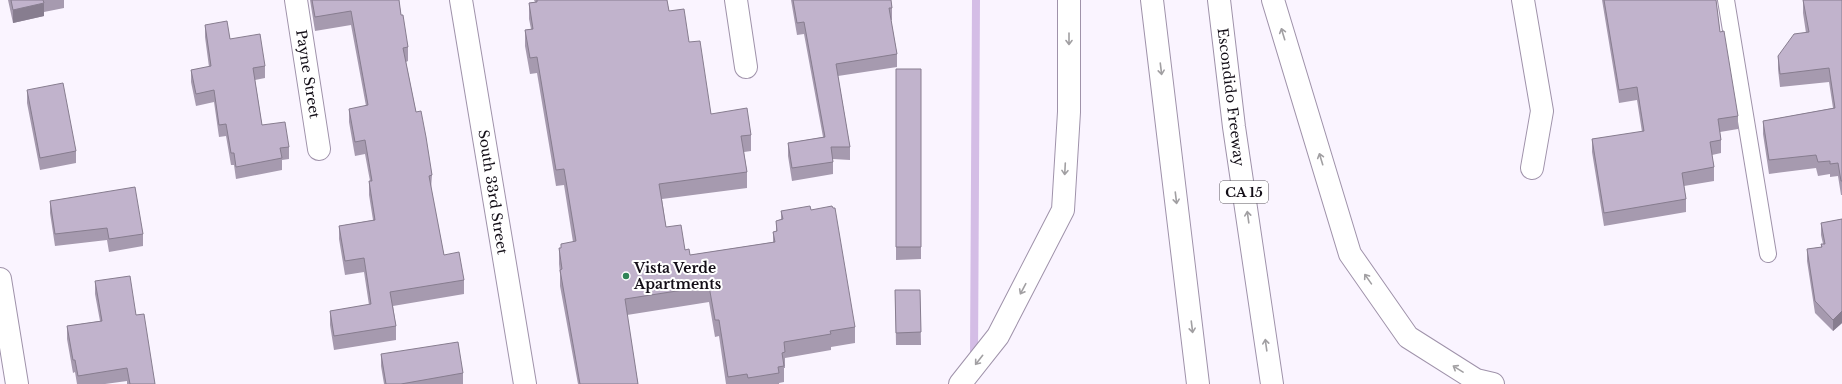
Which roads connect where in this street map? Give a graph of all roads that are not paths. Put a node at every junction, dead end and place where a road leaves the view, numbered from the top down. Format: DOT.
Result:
graph roads {
  1 [pos="296,0"];
  2 [pos="461,0"];
  3 [pos="736,0"];
  4 [pos="1069,0"];
  5 [pos="1152,0"];
  6 [pos="1219,0"];
  7 [pos="1273,0"];
  8 [pos="1523,0"];
  9 [pos="1726,0"];
  10 [pos="746,67"];
  11 [pos="319,149"];
  12 [pos="1532,168"];
  13 [pos="1768,254"];
  14 [pos="0,280"];
  15 [pos="3,318"];
  16 [pos="17,384"];
  17 [pos="525,384"];
  18 [pos="960,384"];
  19 [pos="1198,384"];
  20 [pos="1272,384"];
  21 [pos="1493,384"];
  1 -- 11 [label="main road, Payne Street"];
  2 -- 17 [label="main road, South 33rd Street"];
  3 -- 10 [label="main road"];
  4 -- 18 [label="main road, one-way"];
  5 -- 19 [label="main road, one-way"];
  20 -- 6 [label="main road, Escondido Freeway / CA 15, one-way"];
  21 -- 7 [label="main road, one-way"];
  8 -- 12 [label="main road"];
  9 -- 13 [label="lane"];
  14 -- 15 [label="main road"];
  15 -- 16 [label="main road"];
}
